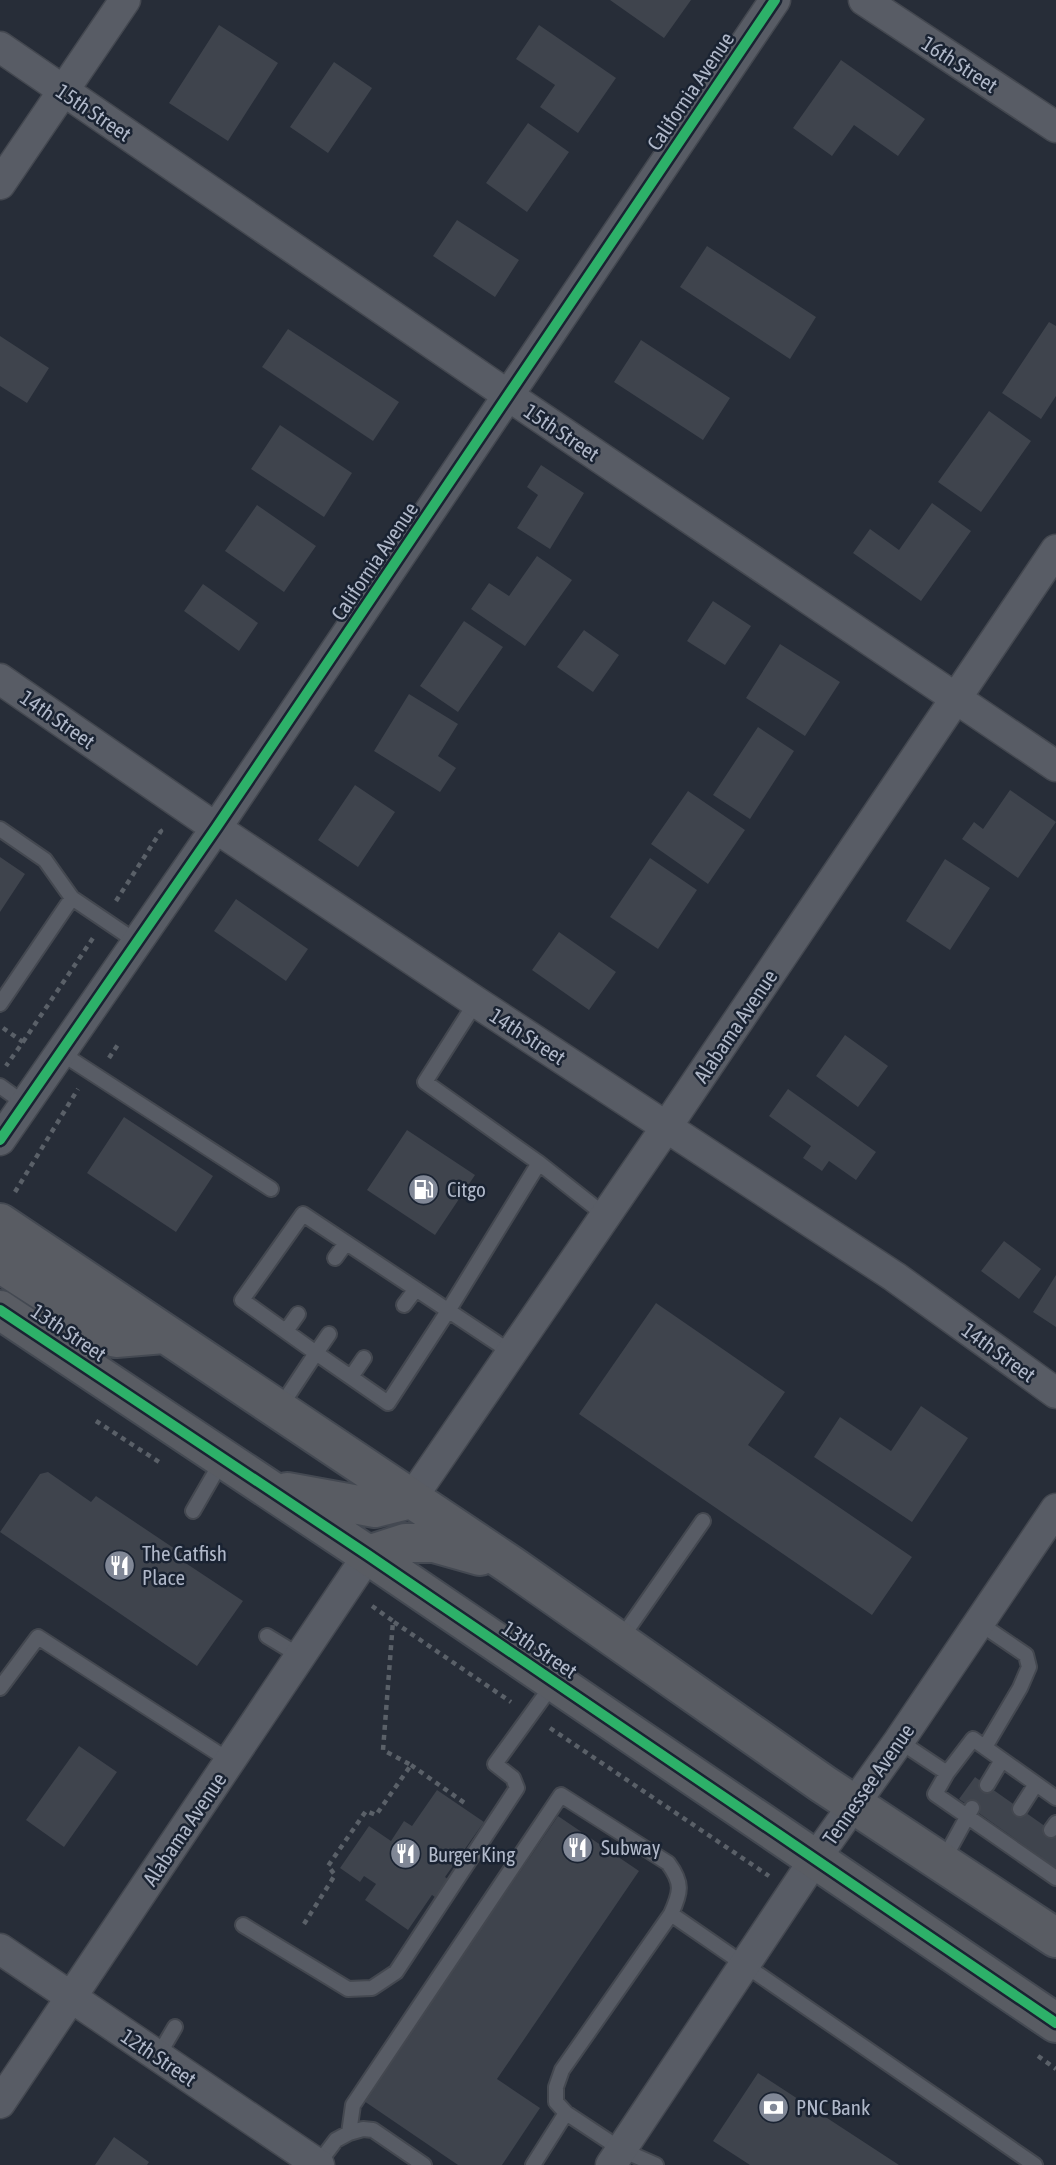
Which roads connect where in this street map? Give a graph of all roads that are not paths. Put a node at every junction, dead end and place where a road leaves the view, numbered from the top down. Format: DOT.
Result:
graph roads {
  1 [pos="125,0"];
  2 [pos="775,0"];
  3 [pos="864,0"];
  4 [pos="0,47"];
  5 [pos="63,91"];
  6 [pos="1056,127"];
  7 [pos="0,184"];
  8 [pos="509,396"];
  9 [pos="1056,550"];
  10 [pos="0,679"];
  11 [pos="957,700"];
  12 [pos="1056,766"];
  13 [pos="216,828"];
  14 [pos="0,829"];
  15 [pos="72,898"];
  16 [pos="137,942"];
  17 [pos="476,1002"];
  18 [pos="0,1004"];
  19 [pos="61,1053"];
  20 [pos="0,1086"];
  21 [pos="25,1104"];
  22 [pos="667,1126"];
  23 [pos="0,1140"];
  24 [pos="539,1163"];
  25 [pos="271,1189"];
  26 [pos="7,1208"];
  27 [pos="606,1216"];
  28 [pos="346,1243"];
  29 [pos="335,1258"];
  30 [pos="0,1263"];
  31 [pos="416,1289"];
  32 [pos="404,1305"];
  33 [pos="0,1310"];
  34 [pos="448,1311"];
  35 [pos="298,1314"];
  36 [pos="286,1331"];
  37 [pos="164,1334"];
  38 [pos="328,1334"];
  39 [pos="316,1353"];
  40 [pos="512,1353"];
  41 [pos="364,1358"];
  42 [pos="351,1377"];
  43 [pos="1056,1393"];
  44 [pos="278,1410"];
  45 [pos="223,1458"];
  46 [pos="268,1488"];
  47 [pos="411,1499"];
  48 [pos="1056,1510"];
  49 [pos="193,1511"];
  50 [pos="703,1521"];
  51 [pos="368,1555"];
  52 [pos="512,1566"];
  53 [pos="979,1622"];
  54 [pos="267,1636"];
  55 [pos="619,1641"];
  56 [pos="300,1656"];
  57 [pos="554,1682"];
  58 [pos="0,1688"];
  59 [pos="899,1741"];
  60 [pos="985,1747"];
  61 [pos="1002,1760"];
  62 [pos="230,1761"];
  63 [pos="947,1773"];
  64 [pos="1036,1784"];
  65 [pos="987,1785"];
  66 [pos="1056,1798"];
  67 [pos="854,1805"];
  68 [pos="1020,1809"];
  69 [pos="969,1812"];
  70 [pos="815,1859"];
  71 [pos="943,1862"];
  72 [pos="1056,1878"];
  73 [pos="671,1914"];
  74 [pos="243,1925"];
  75 [pos="1052,1929"];
  76 [pos="0,1949"];
  77 [pos="744,1965"];
  78 [pos="71,1997"];
  79 [pos="1056,2022"];
  80 [pos="175,2027"];
  81 [pos="158,2056"];
  82 [pos="0,2104"];
  83 [pos="566,2113"];
  84 [pos="349,2133"];
  85 [pos="617,2157"];
  86 [pos="318,2165"];
  87 [pos="424,2165"];
  88 [pos="533,2165"];
  89 [pos="656,2165"];
  90 [pos="1035,2165"];
  1 -- 5 [label="street"];
  2 -- 8 [label="street, California Avenue"];
  3 -- 6 [label="street, 16th Street"];
  4 -- 5 [label="street, 15th Street"];
  5 -- 7 [label="street"];
  5 -- 8 [label="street, 15th Street"];
  8 -- 11 [label="street, 15th Street"];
  8 -- 13 [label="street, California Avenue"];
  9 -- 11 [label="street, Alabama Avenue"];
  10 -- 13 [label="street, 14th Street"];
  11 -- 12 [label="street, 15th Street"];
  11 -- 22 [label="street, Alabama Avenue"];
  13 -- 16 [label="street, California Avenue"];
  13 -- 17 [label="street, 14th Street"];
  14 -- 15 [label="lane"];
  15 -- 16 [label="lane"];
  15 -- 18 [label="lane"];
  16 -- 19 [label="street, California Avenue"];
  17 -- 22 [label="street, 14th Street"];
  17 -- 24 [label="lane"];
  19 -- 21 [label="street, California Avenue"];
  19 -- 25 [label="lane"];
  20 -- 21 [label="lane"];
  21 -- 23 [label="street, California Avenue"];
  22 -- 27 [label="street, Alabama Avenue"];
  22 -- 43 [label="street, 14th Street"];
  24 -- 27 [label="lane"];
  24 -- 34 [label="lane"];
  26 -- 37 [label="highway"];
  27 -- 40 [label="street, Alabama Avenue"];
  28 -- 29 [label="lane"];
  28 -- 31 [label="lane"];
  28 -- 36 [label="lane"];
  30 -- 37 [label="highway"];
  31 -- 32 [label="lane"];
  31 -- 34 [label="lane"];
  33 -- 45 [label="highway, 13th Street"];
  34 -- 40 [label="lane"];
  34 -- 42 [label="lane"];
  35 -- 36 [label="lane"];
  36 -- 39 [label="lane"];
  37 -- 44 [label="highway"];
  38 -- 39 [label="lane"];
  39 -- 42 [label="lane"];
  39 -- 44 [label="lane"];
  40 -- 47 [label="street, Alabama Avenue"];
  41 -- 42 [label="lane"];
  44 -- 47 [label="highway"];
  45 -- 46 [label="highway, 13th Street"];
  45 -- 49 [label="lane"];
  46 -- 47 [label="highway"];
  46 -- 51 [label="highway, 13th Street"];
  47 -- 52 [label="highway"];
  48 -- 53 [label="street, Tennessee Avenue"];
  50 -- 55 [label="lane"];
  51 -- 52 [label="highway"];
  51 -- 56 [label="street, Alabama Avenue"];
  51 -- 57 [label="highway, 13th Street"];
  52 -- 55 [label="highway"];
  53 -- 59 [label="street, Tennessee Avenue"];
  53 -- 60 [label="lane"];
  54 -- 56 [label="lane"];
  55 -- 67 [label="highway"];
  56 -- 62 [label="street, Alabama Avenue"];
  57 -- 70 [label="highway, 13th Street"];
  57 -- 74 [label="lane"];
  58 -- 62 [label="lane"];
  59 -- 63 [label="lane"];
  59 -- 67 [label="street, Tennessee Avenue"];
  60 -- 61 [label="lane"];
  60 -- 63 [label="lane"];
  61 -- 64 [label="lane"];
  61 -- 65 [label="lane"];
  62 -- 78 [label="street, Alabama Avenue"];
  63 -- 69 [label="lane"];
  64 -- 66 [label="lane"];
  64 -- 68 [label="lane"];
  67 -- 70 [label="street, Tennessee Avenue"];
  67 -- 71 [label="highway"];
  69 -- 71 [label="lane"];
  69 -- 72 [label="lane"];
  70 -- 77 [label="street, Tennessee Avenue"];
  70 -- 79 [label="highway, 13th Street"];
  71 -- 75 [label="highway"];
  73 -- 77 [label="lane"];
  73 -- 83 [label="lane"];
  73 -- 84 [label="lane"];
  76 -- 78 [label="street, 12th Street"];
  77 -- 85 [label="street, Tennessee Avenue"];
  77 -- 90 [label="lane"];
  78 -- 81 [label="street, 12th Street"];
  78 -- 82 [label="street, Alabama Avenue"];
  80 -- 81 [label="lane"];
  81 -- 86 [label="street, 12th Street"];
  83 -- 85 [label="lane"];
  83 -- 88 [label="lane"];
  84 -- 86 [label="lane"];
  84 -- 87 [label="lane"];
  85 -- 89 [label="lane"];
}
